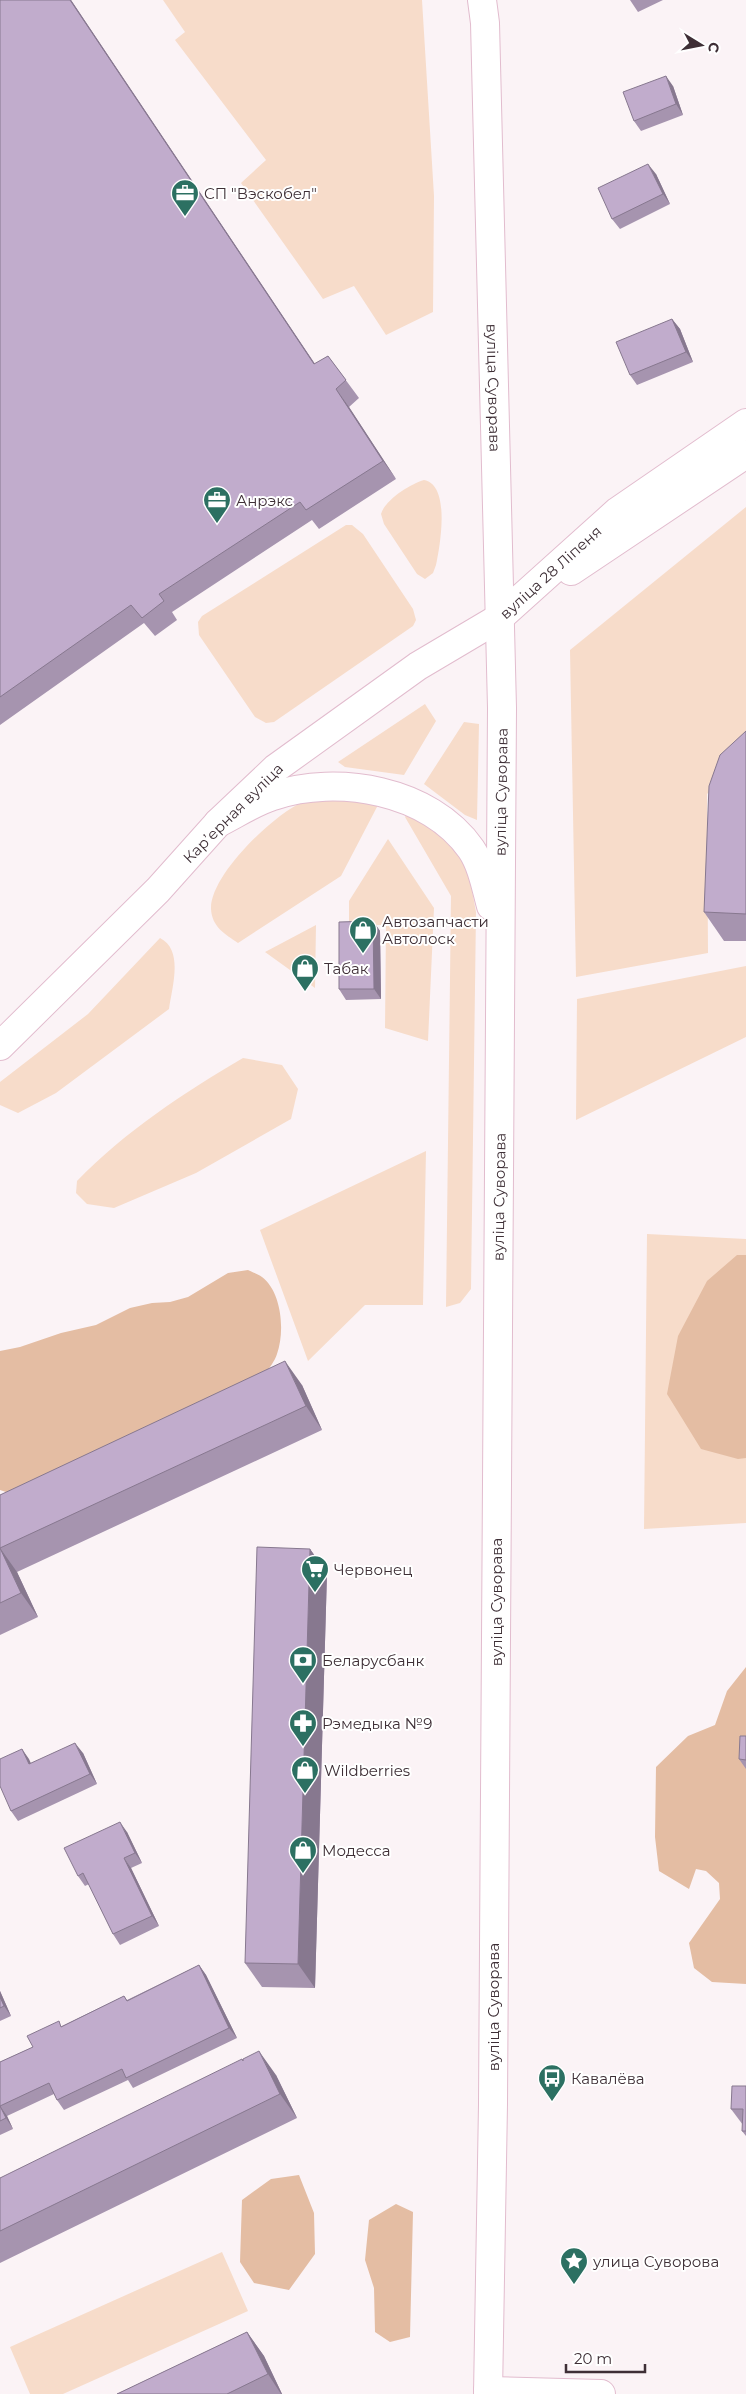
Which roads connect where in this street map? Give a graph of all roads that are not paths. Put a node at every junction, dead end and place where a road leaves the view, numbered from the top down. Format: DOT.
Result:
graph roads {
  1 [pos="482,0"];
  2 [pos="746,424"];
  3 [pos="746,454"];
  4 [pos="499,618"];
  5 [pos="218,823"];
  6 [pos="499,960"];
  7 [pos="0,1046"];
  8 [pos="488,2392"];
  9 [pos="601,2394"];
  1 -- 4 [label="main road, вуліца Суворава"];
  2 -- 4 [label="main road, вуліца 28 Ліпеня"];
  3 -- 4 [label="main road, вуліца 28 Ліпеня"];
  4 -- 5 [label="main road, Карʼерная вуліца"];
  4 -- 6 [label="main road, вуліца Суворава"];
  5 -- 6 [label="main road"];
  5 -- 7 [label="main road, Карʼерная вуліца"];
  6 -- 8 [label="main road, вуліца Суворава"];
  8 -- 9 [label="main road"];
}
